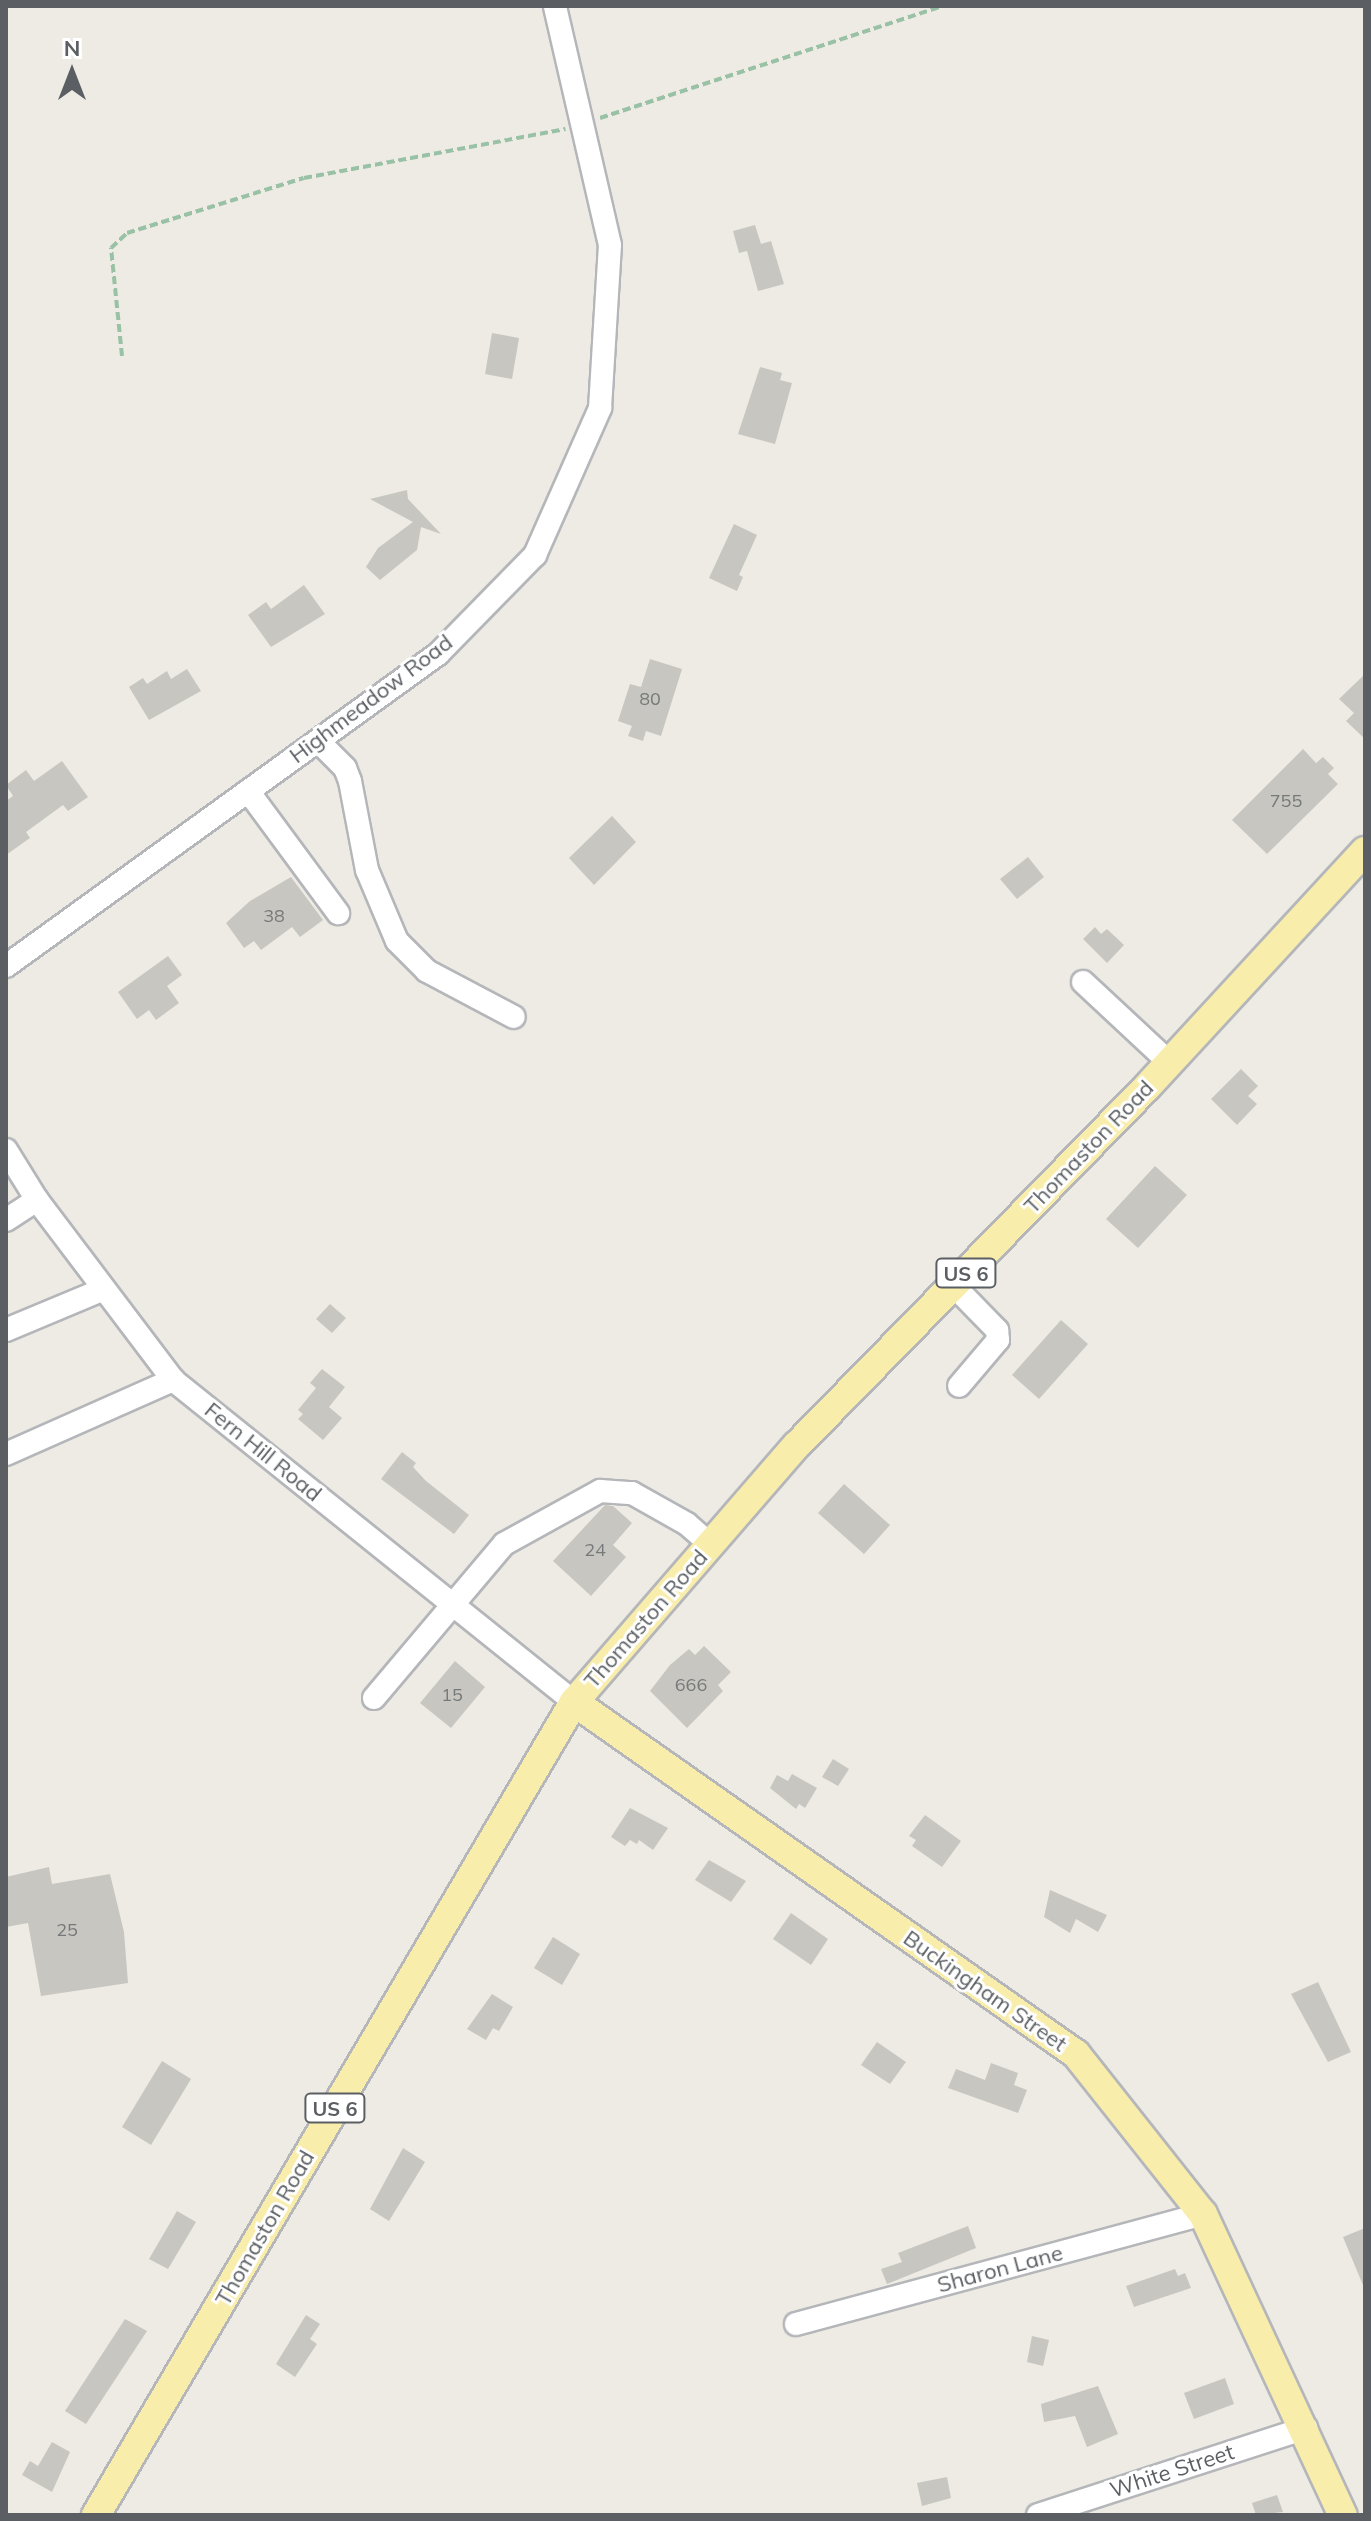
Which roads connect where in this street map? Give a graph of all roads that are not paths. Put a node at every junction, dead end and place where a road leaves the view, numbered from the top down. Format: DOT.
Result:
graph roads {
  1 [pos="555,6"];
  2 [pos="318,741"];
  3 [pos="248,791"];
  4 [pos="1365,851"];
  5 [pos="338,913"];
  6 [pos="6,966"];
  7 [pos="1083,982"];
  8 [pos="514,1017"];
  9 [pos="1170,1063"];
  10 [pos="6,1150"];
  11 [pos="37,1200"];
  12 [pos="6,1220"];
  13 [pos="954,1286"];
  14 [pos="104,1289"];
  15 [pos="6,1330"];
  16 [pos="173,1380"];
  17 [pos="959,1386"];
  18 [pos="6,1454"];
  19 [pos="711,1545"];
  20 [pos="456,1607"];
  21 [pos="374,1698"];
  22 [pos="574,1702"];
  23 [pos="1203,2214"];
  24 [pos="796,2324"];
  25 [pos="1306,2428"];
  26 [pos="96,2515"];
  27 [pos="1038,2515"];
  28 [pos="1343,2515"];
  1 -- 2 [label="street, Highmeadow Road"];
  2 -- 3 [label="street, Highmeadow Road"];
  2 -- 8 [label="street"];
  3 -- 5 [label="street"];
  3 -- 6 [label="street, Highmeadow Road"];
  4 -- 9 [label="main road, Thomaston Road / US 6"];
  7 -- 9 [label="street"];
  9 -- 13 [label="main road, Thomaston Road / US 6"];
  10 -- 11 [label="street, Fern Hill Road"];
  11 -- 12 [label="street"];
  11 -- 14 [label="street, Fern Hill Road"];
  13 -- 17 [label="street"];
  13 -- 19 [label="main road, Thomaston Road / US 6"];
  14 -- 15 [label="street"];
  14 -- 16 [label="street, Fern Hill Road"];
  16 -- 18 [label="street"];
  16 -- 20 [label="street, Fern Hill Road"];
  19 -- 20 [label="street"];
  19 -- 22 [label="main road, Thomaston Road / US 6"];
  20 -- 21 [label="street"];
  20 -- 22 [label="street, Fern Hill Road"];
  22 -- 23 [label="main road, Buckingham Street"];
  22 -- 26 [label="main road, Thomaston Road / US 6"];
  23 -- 24 [label="street, Sharon Lane"];
  23 -- 25 [label="main road, Buckingham Street"];
  25 -- 27 [label="street, White Street"];
  25 -- 28 [label="main road, Buckingham Street"];
}
